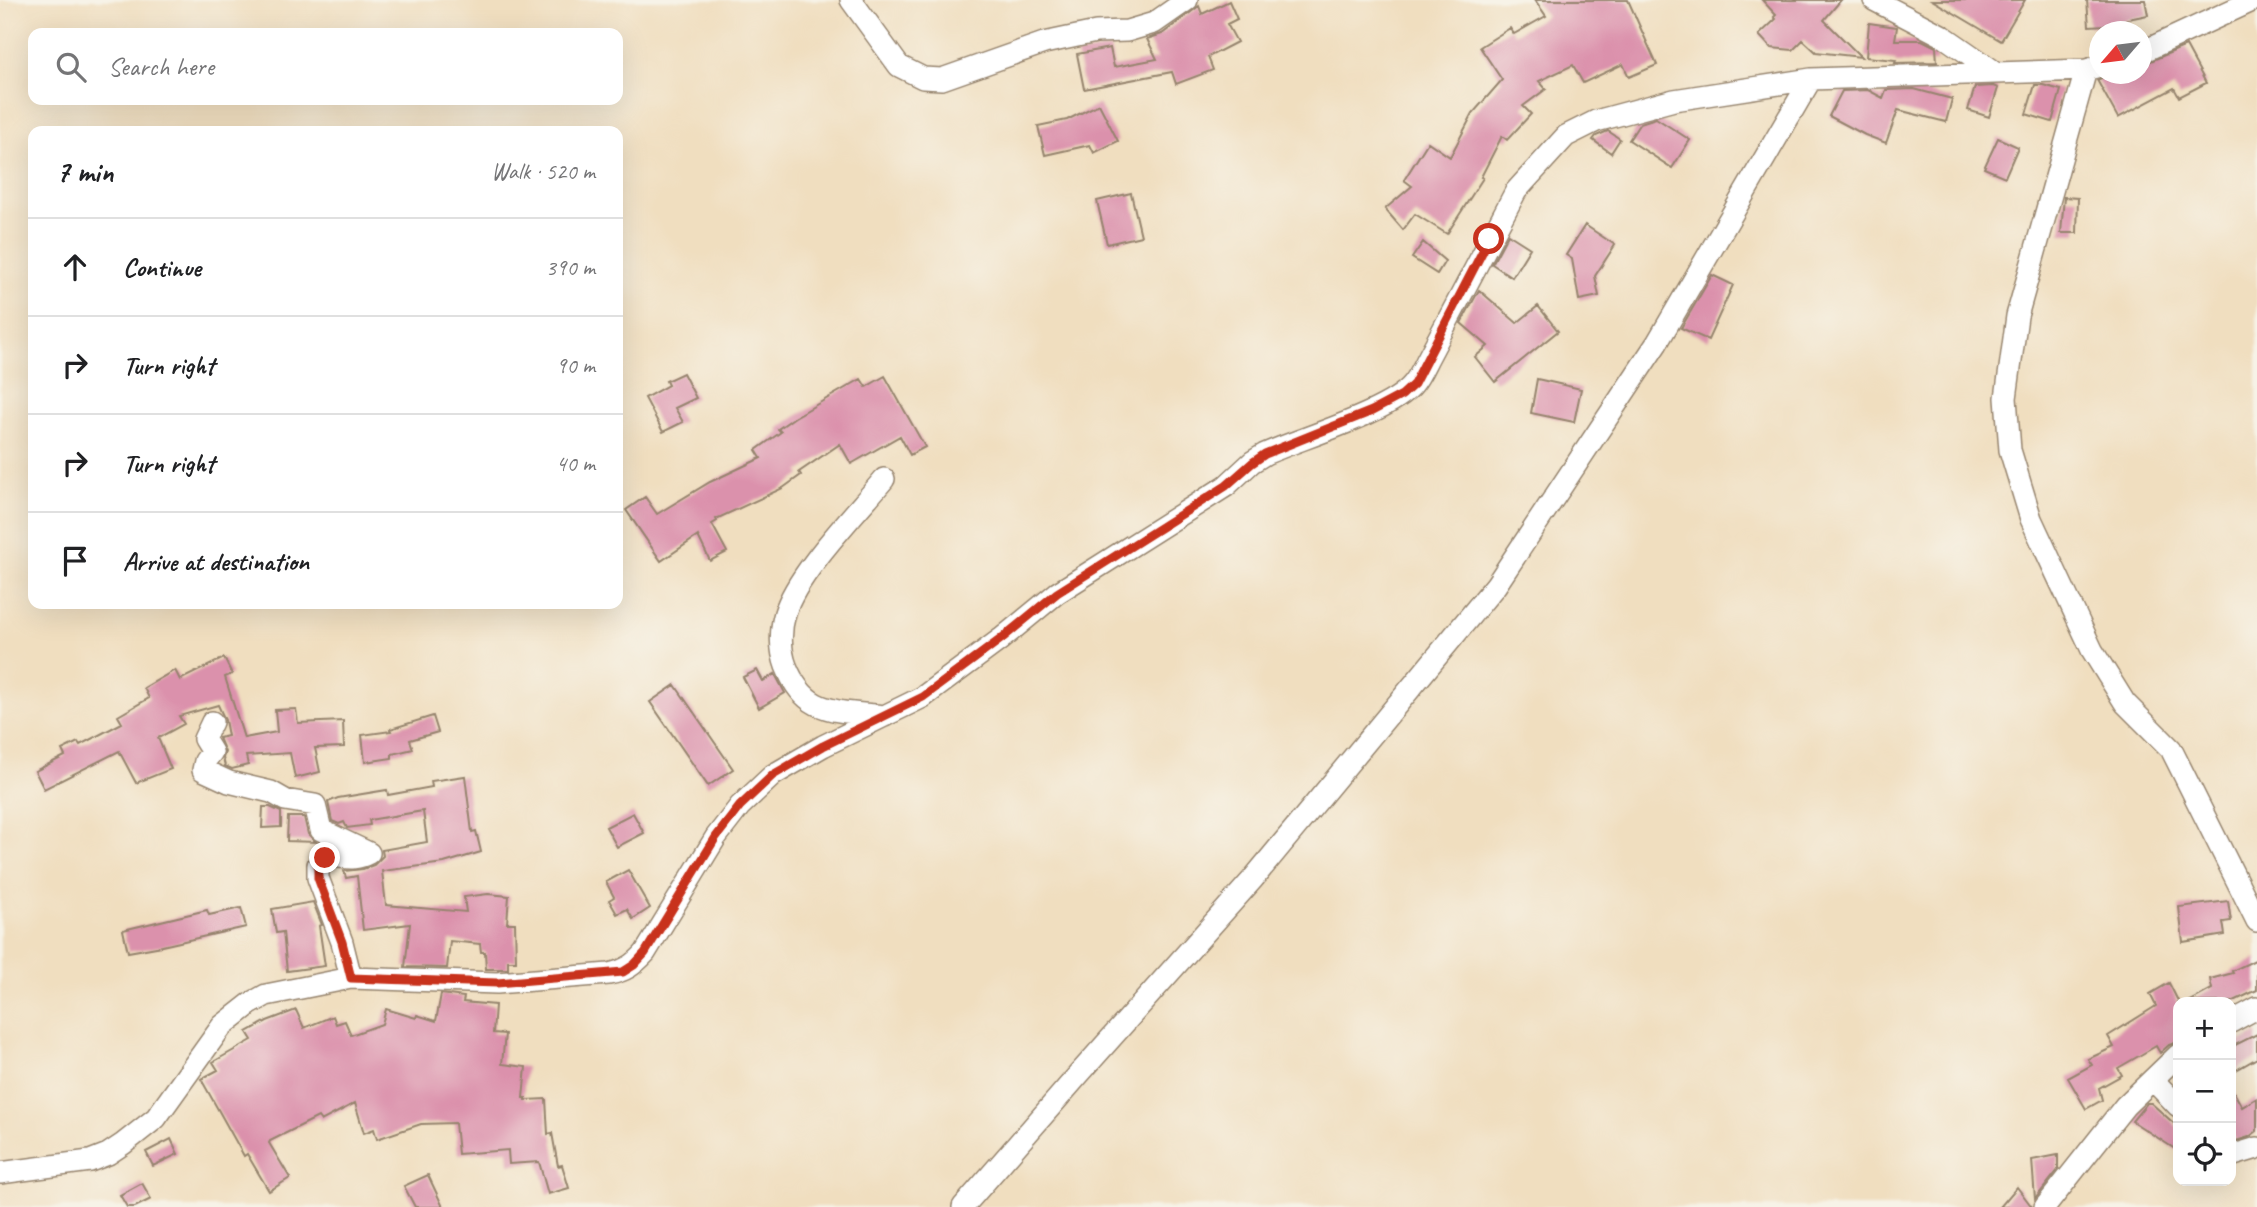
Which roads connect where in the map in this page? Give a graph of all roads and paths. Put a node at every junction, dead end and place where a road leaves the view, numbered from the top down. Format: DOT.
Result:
graph roads {
  1 [pos="851,0"];
  2 [pos="1187,0"];
  3 [pos="1874,0"];
  4 [pos="2254,0"];
  5 [pos="2152,47"];
  6 [pos="2089,68"];
  7 [pos="1995,72"];
  8 [pos="1811,79"];
  9 [pos="2089,81"];
  10 [pos="884,479"];
  11 [pos="885,716"];
  12 [pos="212,722"];
  13 [pos="2257,921"];
  14 [pos="351,978"];
  15 [pos="2257,1008"];
  16 [pos="2236,1019"];
  17 [pos="2173,1060"];
  18 [pos="2152,1080"];
  19 [pos="2173,1101"];
  20 [pos="2257,1148"];
  21 [pos="2236,1154"];
  22 [pos="0,1174"];
  23 [pos="963,1207"];
  24 [pos="2045,1207"];
  1 -- 2 [label="street"];
  3 -- 7 [label="street"];
  4 -- 5 [label="street"];
  6 -- 7 [label="street"];
  7 -- 8 [label="street"];
  8 -- 11 [label="street"];
  8 -- 23 [label="street"];
  9 -- 13 [label="street"];
  10 -- 11 [label="street"];
  11 -- 14 [label="street"];
  12 -- 14 [label="street"];
  14 -- 22 [label="street"];
  15 -- 16 [label="street"];
  17 -- 18 [label="street"];
  18 -- 19 [label="street"];
  18 -- 24 [label="street"];
  20 -- 21 [label="street"];
}
